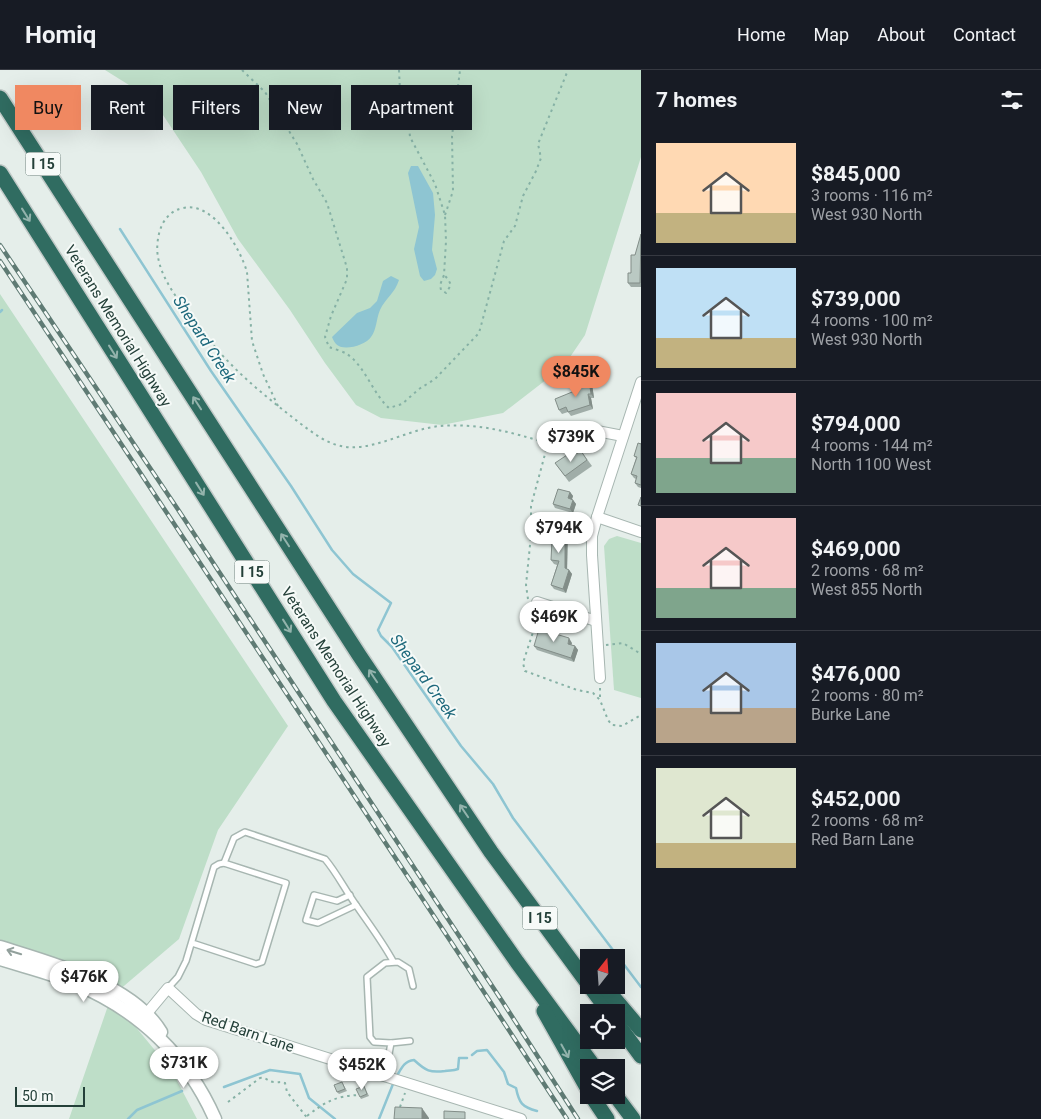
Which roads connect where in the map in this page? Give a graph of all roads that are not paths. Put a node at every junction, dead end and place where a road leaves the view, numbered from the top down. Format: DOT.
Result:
graph roads {
  1 [pos="0,98"];
  2 [pos="0,173"];
  3 [pos="641,382"];
  4 [pos="623,436"];
  5 [pos="561,443"];
  6 [pos="597,517"];
  7 [pos="641,532"];
  8 [pos="537,602"];
  9 [pos="596,621"];
  10 [pos="600,678"];
  11 [pos="491,852"];
  12 [pos="224,863"];
  13 [pos="350,895"];
  14 [pos="356,905"];
  15 [pos="192,943"];
  16 [pos="0,947"];
  17 [pos="580,957"];
  18 [pos="0,959"];
  19 [pos="393,962"];
  20 [pos="517,962"];
  21 [pos="580,973"];
  22 [pos="413,986"];
  23 [pos="168,988"];
  24 [pos="611,994"];
  25 [pos="143,1018"];
  26 [pos="641,1030"];
  27 [pos="625,1034"];
  28 [pos="410,1042"];
  29 [pos="391,1044"];
  30 [pos="641,1056"];
  31 [pos="588,1059"];
  32 [pos="580,1075"];
  33 [pos="385,1076"];
  34 [pos="597,1104"];
  35 [pos="622,1104"];
  36 [pos="215,1119"];
  37 [pos="521,1119"];
  38 [pos="607,1119"];
  39 [pos="633,1119"];
  11 -- 1 [label="highway, Veterans Memorial Highway / I 15, one-way"];
  2 -- 20 [label="highway, Veterans Memorial Highway / I 15, one-way"];
  3 -- 4 [label="street"];
  4 -- 5 [label="street"];
  4 -- 6 [label="street"];
  6 -- 7 [label="street"];
  6 -- 9 [label="street"];
  8 -- 9 [label="street"];
  9 -- 10 [label="street"];
  11 -- 17 [label="highway"];
  11 -- 21 [label="highway, Veterans Memorial Highway / I 15"];
  12 -- 13 [label="lane"];
  12 -- 15 [label="lane"];
  12 -- 15 [label="lane"];
  13 -- 14 [label="lane"];
  13 -- 14 [label="lane"];
  14 -- 19 [label="lane"];
  15 -- 23 [label="lane"];
  25 -- 16 [label="street, one-way"];
  18 -- 25 [label="street"];
  19 -- 22 [label="lane"];
  19 -- 29 [label="lane"];
  20 -- 31 [label="highway, Veterans Memorial Highway / I 15"];
  20 -- 32 [label="highway, one-way"];
  23 -- 25 [label="street"];
  23 -- 33 [label="street, Red Barn Lane"];
  24 -- 26 [label="highway"];
  25 -- 36 [label="street"];
  27 -- 30 [label="highway"];
  28 -- 29 [label="lane"];
  29 -- 33 [label="lane"];
  33 -- 37 [label="street, Red Barn Lane"];
  34 -- 38 [label="highway"];
  35 -- 39 [label="highway"];
}
